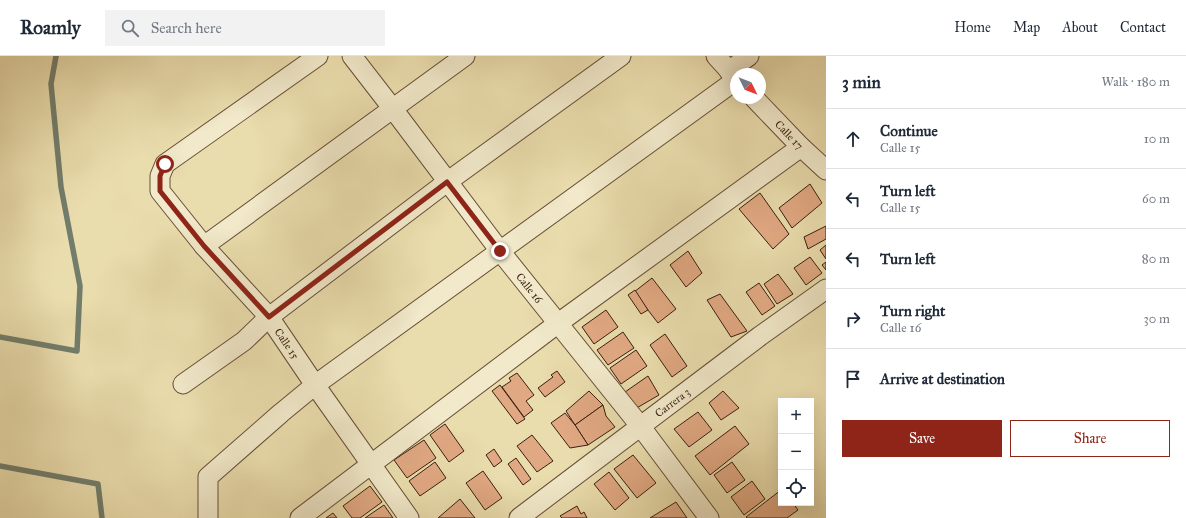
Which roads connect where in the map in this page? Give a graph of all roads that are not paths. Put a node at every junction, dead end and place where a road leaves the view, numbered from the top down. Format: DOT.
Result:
graph roads {
  1 [pos="318,56"];
  2 [pos="352,56"];
  3 [pos="465,56"];
  4 [pos="621,56"];
  5 [pos="716,56"];
  6 [pos="749,56"];
  7 [pos="740,68"];
  8 [pos="730,72"];
  9 [pos="730,79"];
  10 [pos="760,104"];
  11 [pos="393,108"];
  12 [pos="801,147"];
  13 [pos="826,170"];
  14 [pos="447,182"];
  15 [pos="204,246"];
  16 [pos="500,251"];
  17 [pos="826,289"];
  18 [pos="269,317"];
  19 [pos="557,324"];
  20 [pos="183,384"];
  21 [pos="315,385"];
  22 [pos="641,427"];
  23 [pos="371,465"];
  24 [pos="208,518"];
  25 [pos="300,518"];
  26 [pos="409,518"];
  27 [pos="519,518"];
  28 [pos="709,518"];
  1 -- 15 [label="street, Calle 15"];
  2 -- 11 [label="street, Calle 16"];
  3 -- 11 [label="street"];
  4 -- 14 [label="street"];
  5 -- 8 [label="street"];
  6 -- 7 [label="street"];
  9 -- 16 [label="street"];
  10 -- 12 [label="street, Calle 17"];
  11 -- 14 [label="street, Calle 16"];
  11 -- 15 [label="street"];
  12 -- 13 [label="street, Calle 17"];
  12 -- 19 [label="street"];
  14 -- 16 [label="street, Calle 16"];
  14 -- 18 [label="street"];
  15 -- 18 [label="street, Calle 15"];
  16 -- 19 [label="street, Calle 16"];
  16 -- 21 [label="street"];
  17 -- 22 [label="street, Carrera 3"];
  18 -- 20 [label="street"];
  18 -- 21 [label="street, Calle 15"];
  19 -- 22 [label="street, Calle 16"];
  19 -- 23 [label="street"];
  21 -- 23 [label="street, Calle 15"];
  21 -- 24 [label="street"];
  22 -- 27 [label="street, Carrera 3"];
  22 -- 28 [label="street, Calle 16"];
  23 -- 25 [label="street"];
  23 -- 26 [label="street, Calle 15"];
}
